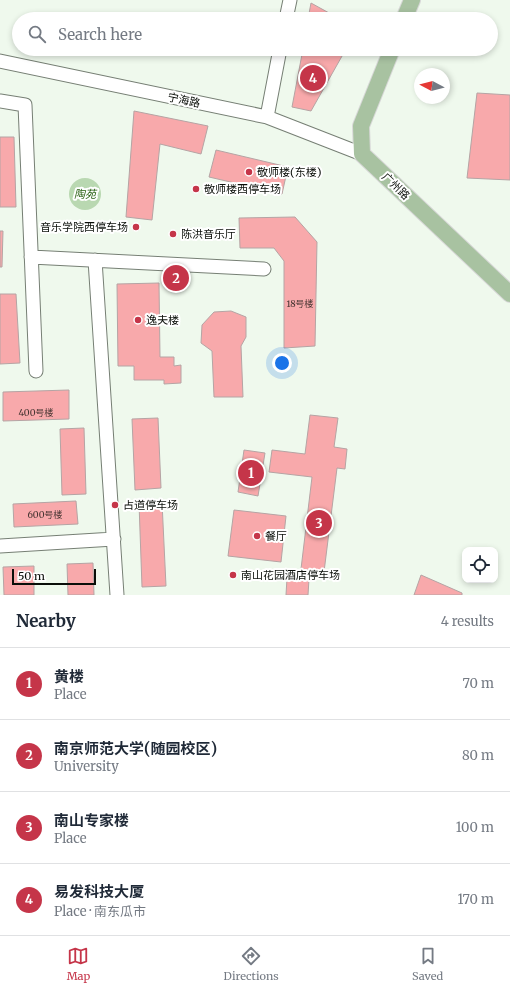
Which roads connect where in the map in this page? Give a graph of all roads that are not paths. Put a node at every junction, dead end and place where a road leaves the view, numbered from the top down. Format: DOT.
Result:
graph roads {
  1 [pos="290,0"];
  2 [pos="412,0"];
  3 [pos="287,12"];
  4 [pos="407,12"];
  5 [pos="279,56"];
  6 [pos="389,56"];
  7 [pos="0,61"];
  8 [pos="0,101"];
  9 [pos="267,117"];
  10 [pos="362,154"];
  11 [pos="31,257"];
  12 [pos="95,260"];
  13 [pos="264,269"];
  14 [pos="510,294"];
  15 [pos="36,371"];
  16 [pos="114,539"];
  17 [pos="0,546"];
  18 [pos="117,595"];
  1 -- 3 [label="street"];
  2 -- 4 [label="main road"];
  5 -- 9 [label="street"];
  6 -- 10 [label="main road"];
  7 -- 9 [label="street, 宁海路"];
  8 -- 11 [label="street"];
  9 -- 10 [label="street, 宁海路"];
  10 -- 14 [label="main road, 广州路"];
  11 -- 12 [label="street"];
  11 -- 15 [label="street"];
  12 -- 13 [label="street"];
  12 -- 16 [label="street"];
  16 -- 17 [label="street"];
  16 -- 18 [label="street"];
}
